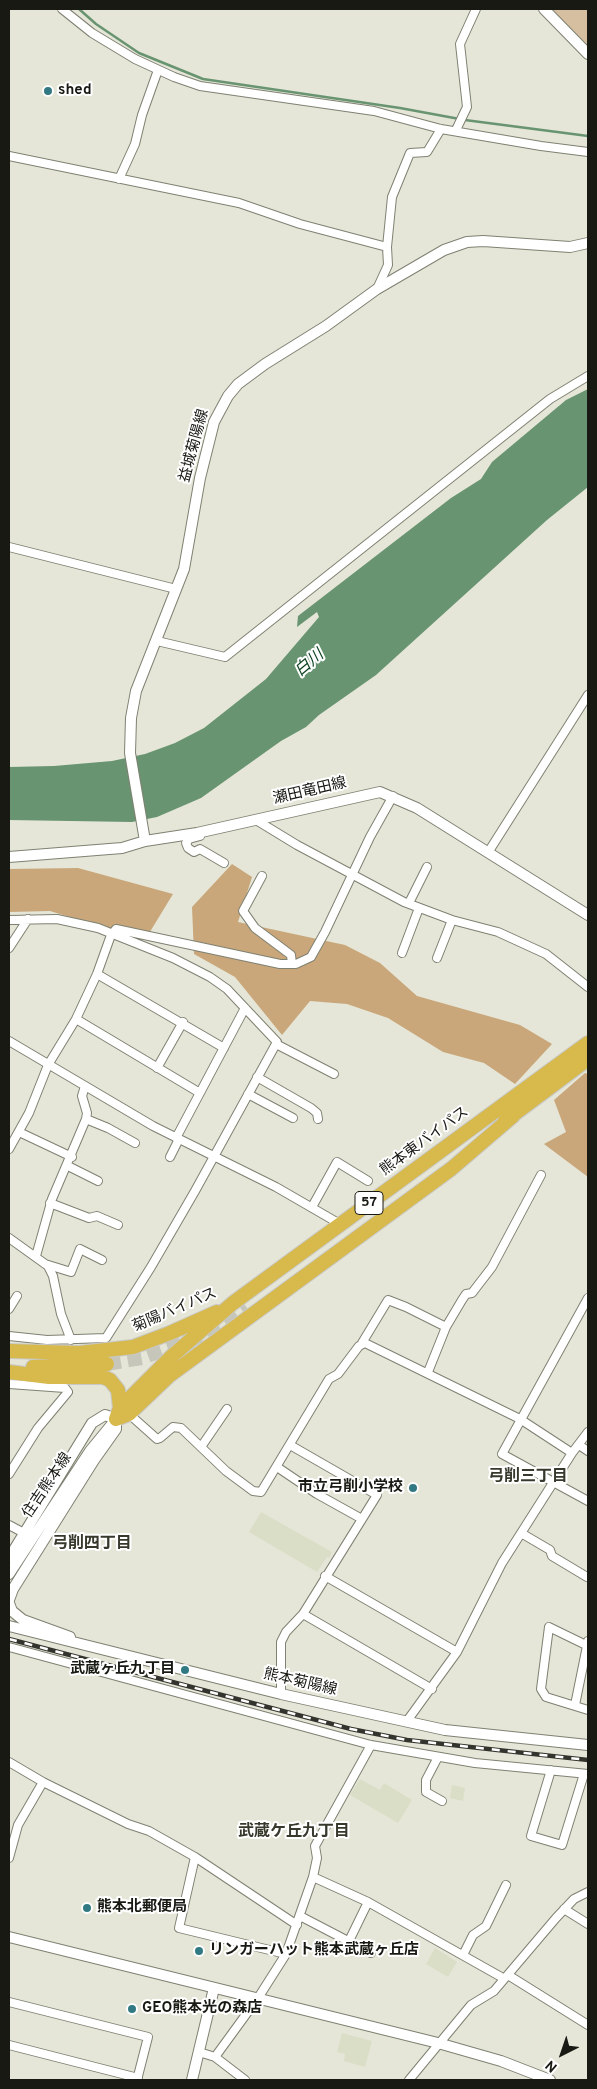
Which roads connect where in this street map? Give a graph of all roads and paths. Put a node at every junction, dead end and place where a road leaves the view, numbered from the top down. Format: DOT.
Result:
graph roads {
  1 [pos="62,9"];
  2 [pos="476,9"];
  3 [pos="544,9"];
  4 [pos="588,54"];
  5 [pos="158,70"];
  6 [pos="441,129"];
  7 [pos="456,130"];
  8 [pos="588,152"];
  9 [pos="9,156"];
  10 [pos="118,179"];
  11 [pos="588,243"];
  12 [pos="387,247"];
  13 [pos="377,290"];
  14 [pos="588,376"];
  15 [pos="9,547"];
  16 [pos="176,589"];
  17 [pos="157,641"];
  18 [pos="588,695"];
  19 [pos="393,796"];
  20 [pos="276,818"];
  21 [pos="257,820"];
  22 [pos="145,841"];
  23 [pos="489,851"];
  24 [pos="9,857"];
  25 [pos="224,862"];
  26 [pos="427,868"];
  27 [pos="351,874"];
  28 [pos="262,876"];
  29 [pos="408,904"];
  30 [pos="419,908"];
  31 [pos="588,915"];
  32 [pos="28,919"];
  33 [pos="9,920"];
  34 [pos="452,920"];
  35 [pos="111,935"];
  36 [pos="9,948"];
  37 [pos="402,953"];
  38 [pos="437,958"];
  39 [pos="292,964"];
  40 [pos="97,974"];
  41 [pos="588,987"];
  42 [pos="245,1008"];
  43 [pos="76,1020"];
  44 [pos="183,1022"];
  45 [pos="9,1041"];
  46 [pos="588,1043"];
  47 [pos="276,1044"];
  48 [pos="224,1048"];
  49 [pos="588,1059"];
  50 [pos="48,1064"];
  51 [pos="157,1068"];
  52 [pos="334,1074"];
  53 [pos="258,1077"];
  54 [pos="85,1086"];
  55 [pos="200,1093"];
  56 [pos="248,1094"];
  57 [pos="509,1110"];
  58 [pos="293,1118"];
  59 [pos="86,1119"];
  60 [pos="318,1119"];
  61 [pos="14,1134"];
  62 [pos="178,1139"];
  63 [pos="135,1144"];
  64 [pos="9,1150"];
  65 [pos="214,1155"];
  66 [pos="72,1157"];
  67 [pos="170,1157"];
  68 [pos="68,1166"];
  69 [pos="541,1175"];
  70 [pos="98,1181"];
  71 [pos="368,1181"];
  72 [pos="50,1204"];
  73 [pos="312,1207"];
  74 [pos="340,1224"];
  75 [pos="118,1226"];
  76 [pos="9,1238"];
  77 [pos="36,1256"];
  78 [pos="102,1260"];
  79 [pos="45,1264"];
  80 [pos="17,1296"];
  81 [pos="588,1298"];
  82 [pos="242,1307"];
  83 [pos="9,1309"];
  84 [pos="446,1327"];
  85 [pos="9,1336"];
  86 [pos="160,1337"];
  87 [pos="71,1340"];
  88 [pos="362,1343"];
  89 [pos="185,1345"];
  90 [pos="9,1351"];
  91 [pos="9,1364"];
  92 [pos="107,1364"];
  93 [pos="184,1366"];
  94 [pos="9,1372"];
  95 [pos="428,1372"];
  96 [pos="9,1384"];
  97 [pos="227,1409"];
  98 [pos="122,1413"];
  99 [pos="520,1419"];
  100 [pos="588,1432"];
  101 [pos="579,1445"];
  102 [pos="290,1446"];
  103 [pos="201,1447"];
  104 [pos="588,1450"];
  105 [pos="572,1453"];
  106 [pos="277,1467"];
  107 [pos="9,1474"];
  108 [pos="552,1483"];
  109 [pos="588,1501"];
  110 [pos="362,1518"];
  111 [pos="9,1525"];
  112 [pos="24,1533"];
  113 [pos="521,1533"];
  114 [pos="9,1558"];
  115 [pos="9,1574"];
  116 [pos="325,1576"];
  117 [pos="587,1578"];
  118 [pos="9,1601"];
  119 [pos="303,1614"];
  120 [pos="9,1626"];
  121 [pos="588,1644"];
  122 [pos="9,1648"];
  123 [pos="106,1649"];
  124 [pos="457,1652"];
  125 [pos="432,1689"];
  126 [pos="281,1694"];
  127 [pos="575,1705"];
  128 [pos="588,1710"];
  129 [pos="407,1721"];
  130 [pos="588,1744"];
  131 [pos="372,1745"];
  132 [pos="438,1757"];
  133 [pos="9,1762"];
  134 [pos="551,1770"];
  135 [pos="586,1774"];
  136 [pos="43,1782"];
  137 [pos="442,1802"];
  138 [pos="11,1842"];
  139 [pos="195,1857"];
  140 [pos="9,1858"];
  141 [pos="313,1877"];
  142 [pos="506,1885"];
  143 [pos="588,1892"];
  144 [pos="368,1902"];
  145 [pos="564,1909"];
  146 [pos="300,1916"];
  147 [pos="588,1924"];
  148 [pos="297,1925"];
  149 [pos="9,1937"];
  150 [pos="348,1941"];
  151 [pos="371,1952"];
  152 [pos="286,1954"];
  153 [pos="463,1955"];
  154 [pos="506,1977"];
  155 [pos="214,1988"];
  156 [pos="258,1998"];
  157 [pos="9,2002"];
  158 [pos="588,2025"];
  159 [pos="438,2043"];
  160 [pos="9,2046"];
  161 [pos="199,2052"];
  162 [pos="215,2057"];
  163 [pos="138,2079"];
  164 [pos="544,2079"];
  165 [pos="192,2080"];
  166 [pos="246,2080"];
  167 [pos="409,2080"];
  1 -- 5 [label="street"];
  2 -- 7 [label="street"];
  3 -- 4 [label="main road"];
  5 -- 6 [label="street"];
  5 -- 10 [label="street"];
  6 -- 7 [label="street"];
  6 -- 12 [label="street"];
  7 -- 8 [label="street"];
  9 -- 10 [label="street"];
  10 -- 12 [label="street"];
  11 -- 13 [label="main road, 益城菊陽線"];
  12 -- 13 [label="street"];
  13 -- 16 [label="main road, 益城菊陽線"];
  14 -- 17 [label="street"];
  15 -- 16 [label="street"];
  16 -- 17 [label="main road, 益城菊陽線"];
  17 -- 22 [label="main road, 益城菊陽線"];
  18 -- 23 [label="street"];
  19 -- 21 [label="main road, 瀬田竜田線"];
  19 -- 23 [label="main road, 瀬田竜田線"];
  19 -- 27 [label="street"];
  20 -- 21 [label="street"];
  21 -- 22 [label="main road, 瀬田竜田線"];
  21 -- 25 [label="street"];
  21 -- 27 [label="street"];
  22 -- 24 [label="main road, 瀬田竜田線"];
  23 -- 31 [label="main road, 瀬田竜田線"];
  26 -- 29 [label="street"];
  27 -- 29 [label="street"];
  27 -- 39 [label="street"];
  28 -- 39 [label="street"];
  29 -- 30 [label="street"];
  30 -- 34 [label="street"];
  30 -- 37 [label="street"];
  32 -- 33 [label="street"];
  32 -- 35 [label="street"];
  32 -- 36 [label="street"];
  34 -- 38 [label="street"];
  34 -- 41 [label="street"];
  35 -- 39 [label="street"];
  35 -- 40 [label="street"];
  35 -- 42 [label="street"];
  40 -- 43 [label="street"];
  40 -- 44 [label="street"];
  42 -- 47 [label="street"];
  42 -- 48 [label="street"];
  43 -- 50 [label="street"];
  43 -- 51 [label="street"];
  44 -- 48 [label="street"];
  44 -- 51 [label="street"];
  45 -- 50 [label="street"];
  46 -- 57 [label="highway, 熊本東バイパス / 57"];
  47 -- 52 [label="street"];
  47 -- 53 [label="street"];
  48 -- 55 [label="street"];
  49 -- 57 [label="highway, 熊本東バイパス / 57"];
  50 -- 54 [label="street"];
  50 -- 61 [label="street"];
  51 -- 55 [label="street"];
  53 -- 56 [label="street"];
  53 -- 60 [label="street"];
  54 -- 59 [label="street"];
  54 -- 62 [label="street"];
  55 -- 62 [label="street"];
  56 -- 58 [label="street"];
  56 -- 65 [label="street"];
  57 -- 74 [label="highway, 熊本東バイパス / 57"];
  57 -- 82 [label="highway"];
  59 -- 63 [label="street"];
  59 -- 66 [label="street"];
  61 -- 64 [label="street"];
  61 -- 66 [label="street"];
  62 -- 65 [label="street"];
  62 -- 67 [label="street"];
  65 -- 73 [label="street"];
  65 -- 87 [label="street"];
  66 -- 68 [label="street"];
  68 -- 70 [label="street"];
  68 -- 72 [label="street"];
  69 -- 84 [label="street"];
  71 -- 73 [label="street"];
  72 -- 75 [label="street"];
  72 -- 77 [label="street"];
  73 -- 74 [label="street"];
  74 -- 82 [label="highway, 熊本東バイパス / 57"];
  76 -- 77 [label="street"];
  77 -- 79 [label="street"];
  78 -- 79 [label="street"];
  79 -- 87 [label="street"];
  80 -- 83 [label="street"];
  81 -- 99 [label="street"];
  82 -- 86 [label="highway, 菊陽バイパス / 57"];
  82 -- 89 [label="highway"];
  82 -- 93 [label="highway"];
  84 -- 88 [label="street"];
  84 -- 95 [label="street"];
  85 -- 87 [label="street"];
  86 -- 89 [label="highway"];
  86 -- 90 [label="highway, 菊陽バイパス / 57"];
  88 -- 95 [label="street"];
  88 -- 102 [label="street"];
  89 -- 93 [label="highway"];
  89 -- 98 [label="highway"];
  91 -- 92 [label="highway"];
  93 -- 98 [label="highway"];
  94 -- 98 [label="highway"];
  95 -- 99 [label="street"];
  96 -- 107 [label="street"];
  97 -- 103 [label="street"];
  98 -- 103 [label="street"];
  98 -- 112 [label="main road"];
  98 -- 115 [label="main road, 住吉熊本線"];
  98 -- 118 [label="main road"];
  99 -- 105 [label="street"];
  99 -- 108 [label="street"];
  100 -- 101 [label="street"];
  101 -- 104 [label="street"];
  101 -- 105 [label="street"];
  102 -- 106 [label="street"];
  102 -- 110 [label="street"];
  103 -- 106 [label="street"];
  105 -- 108 [label="street"];
  106 -- 110 [label="street"];
  108 -- 109 [label="street"];
  108 -- 113 [label="street"];
  110 -- 116 [label="street"];
  111 -- 112 [label="street"];
  112 -- 114 [label="main road"];
  113 -- 117 [label="street"];
  113 -- 124 [label="street"];
  116 -- 119 [label="street"];
  116 -- 124 [label="street"];
  118 -- 123 [label="main road"];
  119 -- 125 [label="street"];
  119 -- 126 [label="street"];
  120 -- 123 [label="main road, 熊本菊陽線"];
  121 -- 127 [label="street"];
  121 -- 127 [label="street"];
  122 -- 131 [label="street"];
  123 -- 126 [label="main road, 熊本菊陽線"];
  124 -- 125 [label="street"];
  125 -- 129 [label="street"];
  126 -- 129 [label="main road, 熊本菊陽線"];
  127 -- 128 [label="street"];
  129 -- 130 [label="main road, 熊本菊陽線"];
  131 -- 132 [label="street"];
  131 -- 141 [label="street"];
  132 -- 134 [label="street"];
  132 -- 137 [label="street"];
  133 -- 136 [label="street"];
  134 -- 135 [label="street"];
  134 -- 135 [label="street"];
  136 -- 138 [label="street"];
  136 -- 139 [label="street"];
  138 -- 140 [label="street"];
  139 -- 148 [label="street"];
  139 -- 152 [label="street"];
  141 -- 144 [label="street"];
  141 -- 146 [label="street"];
  142 -- 153 [label="street"];
  143 -- 145 [label="street"];
  144 -- 150 [label="street"];
  144 -- 153 [label="street"];
  145 -- 147 [label="street"];
  145 -- 154 [label="street"];
  146 -- 148 [label="street"];
  146 -- 150 [label="street"];
  148 -- 152 [label="street"];
  149 -- 155 [label="main road"];
  150 -- 151 [label="street"];
  152 -- 156 [label="street"];
  153 -- 154 [label="street"];
  154 -- 158 [label="street"];
  154 -- 159 [label="street"];
  155 -- 156 [label="main road"];
  155 -- 161 [label="main road"];
  156 -- 159 [label="main road"];
  156 -- 162 [label="street"];
  157 -- 163 [label="street"];
  159 -- 164 [label="main road"];
  159 -- 167 [label="street"];
  160 -- 163 [label="street"];
  161 -- 162 [label="street"];
  161 -- 165 [label="main road"];
  162 -- 166 [label="street"];
}
